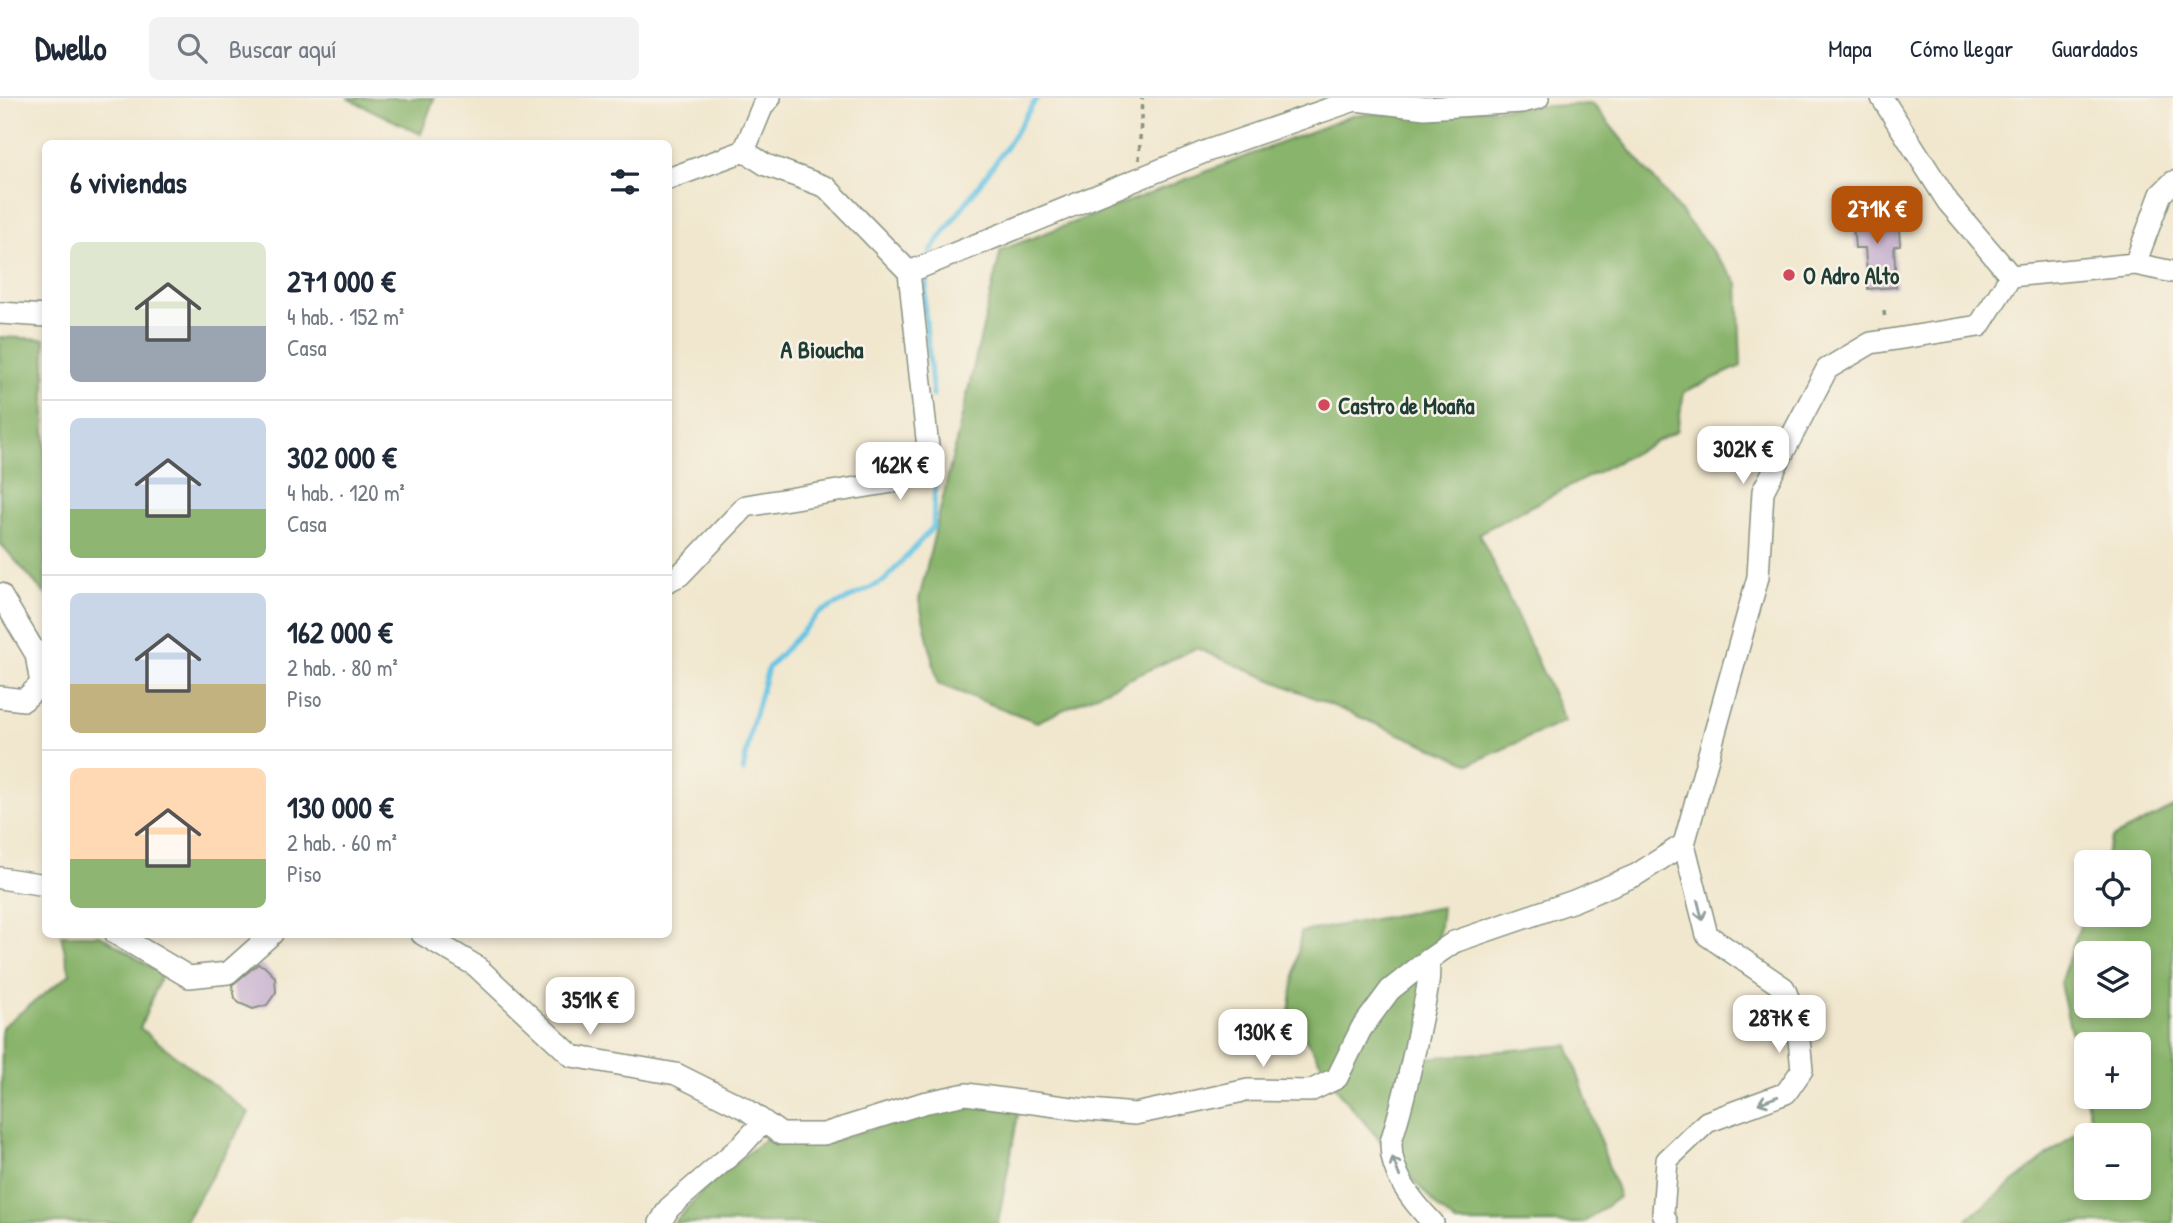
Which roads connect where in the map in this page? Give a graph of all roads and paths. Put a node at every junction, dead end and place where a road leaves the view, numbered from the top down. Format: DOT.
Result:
graph roads {
  1 [pos="770,98"];
  2 [pos="1142,98"];
  3 [pos="1538,98"];
  4 [pos="1882,98"];
  5 [pos="744,151"];
  6 [pos="672,178"];
  7 [pos="1138,180"];
  8 [pos="2173,183"];
  9 [pos="2135,264"];
  10 [pos="909,272"];
  11 [pos="2173,272"];
  12 [pos="2011,276"];
  13 [pos="0,313"];
  14 [pos="42,316"];
  15 [pos="672,579"];
  16 [pos="0,594"];
  17 [pos="0,697"];
  18 [pos="1684,844"];
  19 [pos="0,878"];
  20 [pos="42,884"];
  21 [pos="123,938"];
  22 [pos="267,938"];
  23 [pos="429,938"];
  24 [pos="1428,960"];
  25 [pos="764,1122"];
  26 [pos="660,1223"];
  27 [pos="1433,1223"];
  28 [pos="1667,1223"];
  1 -- 5 [label="street"];
  2 -- 7 [label="path"];
  3 -- 7 [label="street"];
  4 -- 12 [label="street"];
  5 -- 6 [label="street"];
  5 -- 10 [label="street"];
  7 -- 10 [label="street"];
  8 -- 9 [label="street"];
  9 -- 11 [label="street"];
  9 -- 12 [label="street"];
  10 -- 15 [label="street"];
  12 -- 18 [label="street"];
  13 -- 14 [label="street"];
  16 -- 17 [label="street"];
  18 -- 24 [label="street"];
  18 -- 28 [label="street, one-way"];
  19 -- 20 [label="street"];
  21 -- 22 [label="street"];
  23 -- 25 [label="street"];
  24 -- 25 [label="street"];
  27 -- 24 [label="street, one-way"];
  25 -- 26 [label="street"];
}
